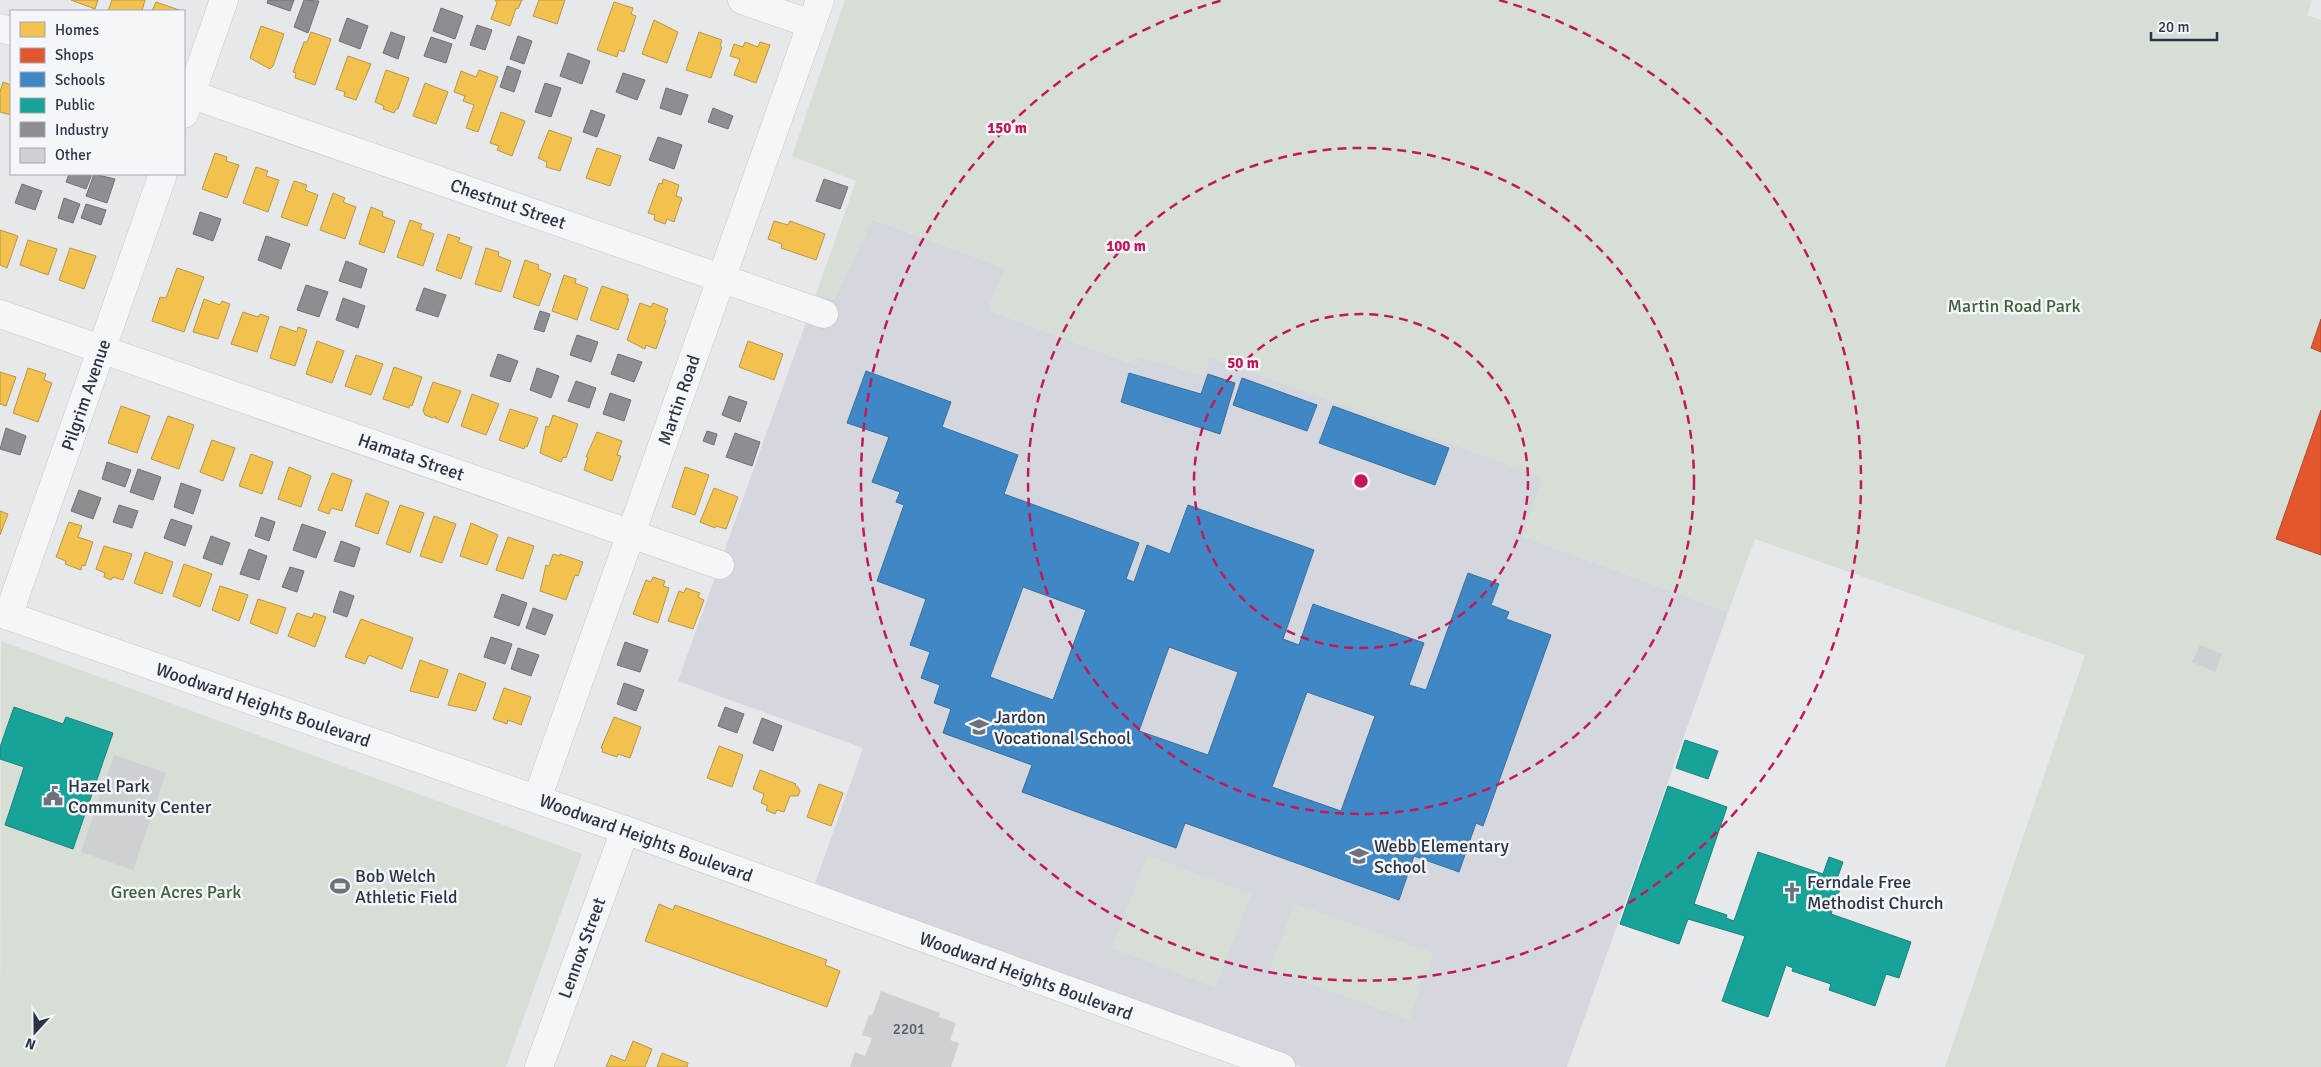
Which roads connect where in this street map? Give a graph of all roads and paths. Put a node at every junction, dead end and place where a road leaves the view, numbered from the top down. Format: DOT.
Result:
graph roads {
  1 [pos="224,0"];
  2 [pos="742,0"];
  3 [pos="815,12"];
  4 [pos="186,100"];
  5 [pos="163,175"];
  6 [pos="722,278"];
  7 [pos="0,314"];
  8 [pos="824,314"];
  9 [pos="102,349"];
  10 [pos="631,534"];
  11 [pos="720,564"];
  12 [pos="4,614"];
  13 [pos="537,799"];
  14 [pos="625,830"];
  15 [pos="1244,1062"];
  16 [pos="540,1067"];
  17 [pos="1280,1067"];
  1 -- 4 [label="street"];
  2 -- 3 [label="street"];
  3 -- 6 [label="street, Martin Road"];
  4 -- 6 [label="street, Chestnut Street"];
  5 -- 9 [label="street, Pilgrim Avenue"];
  6 -- 8 [label="street, Chestnut Street"];
  6 -- 10 [label="street, Martin Road"];
  7 -- 9 [label="street, Hamata Street"];
  9 -- 10 [label="street, Hamata Street"];
  9 -- 12 [label="street, Pilgrim Avenue"];
  10 -- 11 [label="street, Hamata Street"];
  10 -- 13 [label="street, Martin Road"];
  12 -- 13 [label="street, Woodward Heights Boulevard"];
  13 -- 14 [label="street, Woodward Heights Boulevard"];
  14 -- 15 [label="street, Woodward Heights Boulevard"];
  14 -- 16 [label="street, Lennox Street"];
  15 -- 17 [label="street, Woodward Heights Boulevard"];
}
